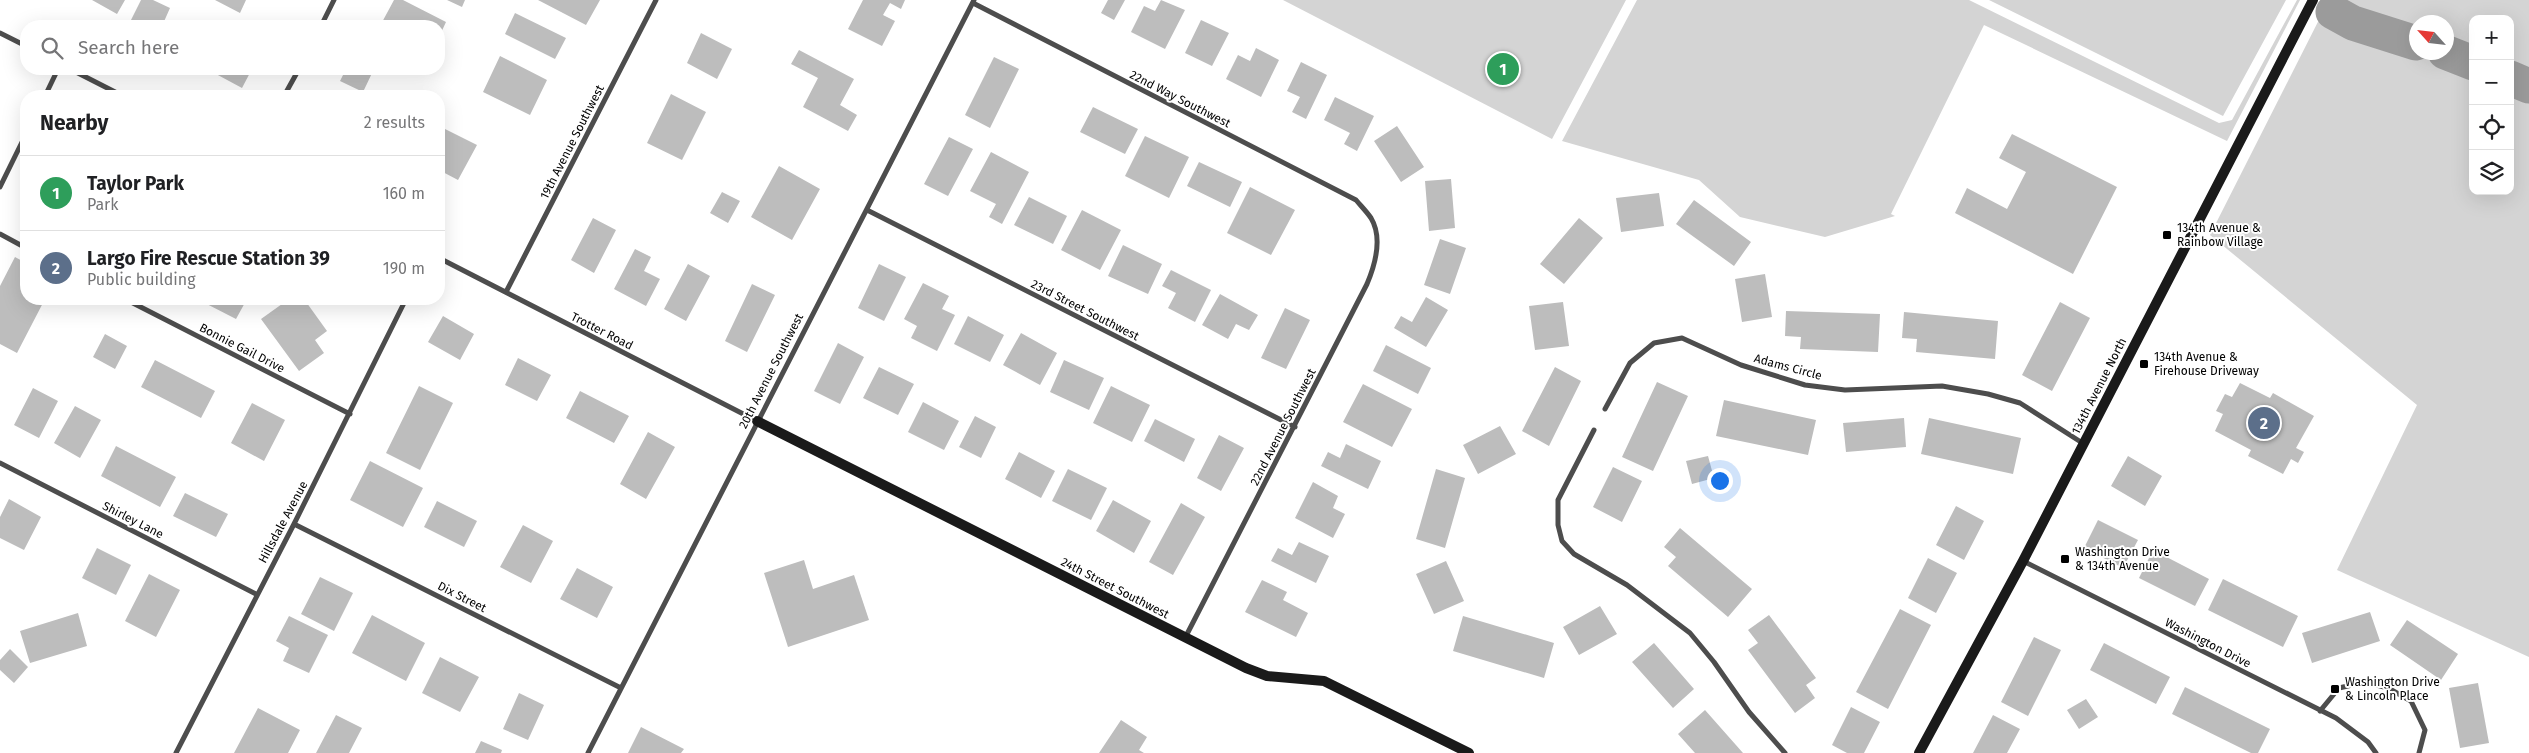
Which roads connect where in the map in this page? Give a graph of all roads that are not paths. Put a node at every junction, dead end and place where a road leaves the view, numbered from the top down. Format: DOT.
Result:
graph roads {
  1 [pos="334,0"];
  2 [pos="656,0"];
  3 [pos="2313,0"];
  4 [pos="974,2"];
  5 [pos="323,20"];
  6 [pos="0,33"];
  7 [pos="20,43"];
  8 [pos="55,75"];
  9 [pos="82,75"];
  10 [pos="296,75"];
  11 [pos="48,90"];
  12 [pos="111,90"];
  13 [pos="287,90"];
  14 [pos="20,146"];
  15 [pos="0,187"];
  16 [pos="867,210"];
  17 [pos="1372,220"];
  18 [pos="0,234"];
  19 [pos="20,245"];
  20 [pos="445,261"];
  21 [pos="506,292"];
  22 [pos="137,305"];
  23 [pos="403,305"];
  24 [pos="1605,409"];
  25 [pos="350,414"];
  26 [pos="756,421"];
  27 [pos="1295,427"];
  28 [pos="1594,430"];
  29 [pos="2084,444"];
  30 [pos="0,463"];
  31 [pos="294,524"];
  32 [pos="2023,561"];
  33 [pos="256,594"];
  34 [pos="1185,638"];
  35 [pos="620,688"];
  36 [pos="2320,711"];
  37 [pos="176,753"];
  38 [pos="588,753"];
  39 [pos="1469,753"];
  40 [pos="1785,753"];
  41 [pos="1919,753"];
  42 [pos="2376,753"];
  43 [pos="2419,753"];
  1 -- 5 [label="street"];
  2 -- 21 [label="street, 19th Avenue Southwest"];
  3 -- 29 [label="street, 134th Avenue North"];
  4 -- 16 [label="street, 20th Avenue Southwest"];
  4 -- 17 [label="street, 22nd Way Southwest"];
  6 -- 7 [label="street"];
  8 -- 11 [label="street"];
  9 -- 12 [label="street"];
  10 -- 13 [label="street"];
  14 -- 15 [label="street"];
  16 -- 26 [label="street, 20th Avenue Southwest"];
  16 -- 27 [label="street, 23rd Street Southwest"];
  17 -- 27 [label="street, 22nd Avenue Southwest"];
  18 -- 19 [label="street"];
  20 -- 21 [label="street, Trotter Road"];
  21 -- 26 [label="street, Trotter Road"];
  22 -- 25 [label="street, Bonnie Gail Drive"];
  23 -- 25 [label="street, Hillsdale Avenue"];
  24 -- 29 [label="street, Adams Circle"];
  25 -- 31 [label="street, Hillsdale Avenue"];
  26 -- 34 [label="street, 24th Street Southwest"];
  26 -- 35 [label="street, 20th Avenue Southwest"];
  27 -- 34 [label="street, 22nd Avenue Southwest"];
  28 -- 40 [label="street"];
  29 -- 32 [label="street, 134th Avenue North"];
  30 -- 33 [label="street, Shirley Lane"];
  31 -- 33 [label="street, Hillsdale Avenue"];
  31 -- 35 [label="street, Dix Street"];
  32 -- 36 [label="street, Washington Drive"];
  32 -- 41 [label="street, 134th Avenue North"];
  33 -- 37 [label="street, Hillsdale Avenue"];
  34 -- 39 [label="street, 24th Street Southwest"];
  35 -- 38 [label="street, 20th Avenue Southwest"];
  36 -- 42 [label="street, Washington Drive"];
  36 -- 43 [label="street"];
}
